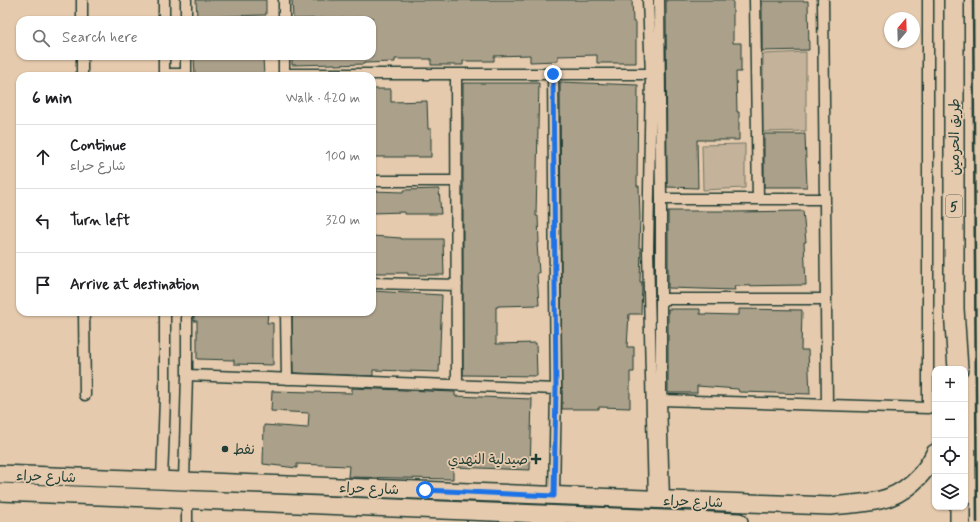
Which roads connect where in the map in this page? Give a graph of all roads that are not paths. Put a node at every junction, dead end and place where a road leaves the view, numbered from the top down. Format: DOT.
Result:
graph roads {
  1 [pos="82,0"];
  2 [pos="164,0"];
  3 [pos="186,0"];
  4 [pos="284,0"];
  5 [pos="648,0"];
  6 [pos="659,0"];
  7 [pos="755,0"];
  8 [pos="822,0"];
  9 [pos="928,0"];
  10 [pos="953,0"];
  11 [pos="82,16"];
  12 [pos="164,16"];
  13 [pos="186,16"];
  14 [pos="284,16"];
  15 [pos="82,60"];
  16 [pos="164,60"];
  17 [pos="186,60"];
  18 [pos="284,60"];
  19 [pos="82,72"];
  20 [pos="164,72"];
  21 [pos="186,72"];
  22 [pos="284,72"];
  23 [pos="376,74"];
  24 [pos="456,74"];
  25 [pos="553,74"];
  26 [pos="650,74"];
  27 [pos="376,181"];
  28 [pos="456,181"];
  29 [pos="661,199"];
  30 [pos="758,199"];
  31 [pos="825,199"];
  32 [pos="661,249"];
  33 [pos="648,250"];
  34 [pos="376,283"];
  35 [pos="457,285"];
  36 [pos="661,299"];
  37 [pos="826,299"];
  38 [pos="954,309"];
  39 [pos="84,316"];
  40 [pos="165,316"];
  41 [pos="187,316"];
  42 [pos="286,316"];
  43 [pos="948,366"];
  44 [pos="958,366"];
  45 [pos="187,375"];
  46 [pos="287,379"];
  47 [pos="457,385"];
  48 [pos="556,389"];
  49 [pos="85,395"];
  50 [pos="661,400"];
  51 [pos="827,405"];
  52 [pos="932,458"];
  53 [pos="0,474"];
  54 [pos="162,480"];
  55 [pos="184,481"];
  56 [pos="0,492"];
  57 [pos="554,496"];
  58 [pos="187,500"];
  59 [pos="659,500"];
  60 [pos="728,502"];
  61 [pos="960,510"];
  62 [pos="603,519"];
  63 [pos="187,522"];
  64 [pos="730,522"];
  65 [pos="738,522"];
  66 [pos="960,522"];
  1 -- 11 [label="street"];
  2 -- 12 [label="street"];
  3 -- 13 [label="street"];
  4 -- 14 [label="street"];
  5 -- 26 [label="street"];
  6 -- 29 [label="street"];
  7 -- 30 [label="street"];
  8 -- 31 [label="street"];
  9 -- 51 [label="street"];
  10 -- 38 [label="highway, طريق الحرمين / 5"];
  15 -- 19 [label="street"];
  16 -- 20 [label="street"];
  17 -- 21 [label="street"];
  18 -- 22 [label="street"];
  23 -- 24 [label="street"];
  24 -- 25 [label="street"];
  24 -- 28 [label="street"];
  25 -- 26 [label="street"];
  25 -- 48 [label="street"];
  26 -- 33 [label="street"];
  27 -- 28 [label="street"];
  28 -- 35 [label="street"];
  29 -- 30 [label="street"];
  29 -- 32 [label="street"];
  30 -- 31 [label="street"];
  31 -- 37 [label="street"];
  32 -- 33 [label="street"];
  32 -- 36 [label="street"];
  33 -- 59 [label="street"];
  34 -- 35 [label="street"];
  35 -- 47 [label="street"];
  36 -- 37 [label="street"];
  36 -- 50 [label="street"];
  37 -- 51 [label="street"];
  38 -- 43 [label="main road"];
  38 -- 44 [label="highway, طريق الحرمين / 5"];
  39 -- 49 [label="street"];
  40 -- 54 [label="street"];
  41 -- 45 [label="street"];
  42 -- 46 [label="street"];
  45 -- 46 [label="street"];
  45 -- 55 [label="street"];
  46 -- 47 [label="street"];
  47 -- 48 [label="street"];
  48 -- 57 [label="street"];
  50 -- 51 [label="street"];
  50 -- 59 [label="street"];
  52 -- 60 [label="main road, شارع حراء"];
  53 -- 54 [label="main road, شارع حراء"];
  54 -- 55 [label="main road, شارع حراء"];
  55 -- 57 [label="main road, شارع حراء"];
  56 -- 58 [label="main road, شارع حراء"];
  57 -- 59 [label="main road, شارع حراء"];
  58 -- 62 [label="main road, شارع حراء"];
  58 -- 63 [label="street"];
  59 -- 60 [label="main road, شارع حراء"];
  60 -- 64 [label="main road"];
  61 -- 66 [label="highway"];
  62 -- 64 [label="main road, شارع حراء"];
  64 -- 65 [label="main road, شارع حراء"];
}
